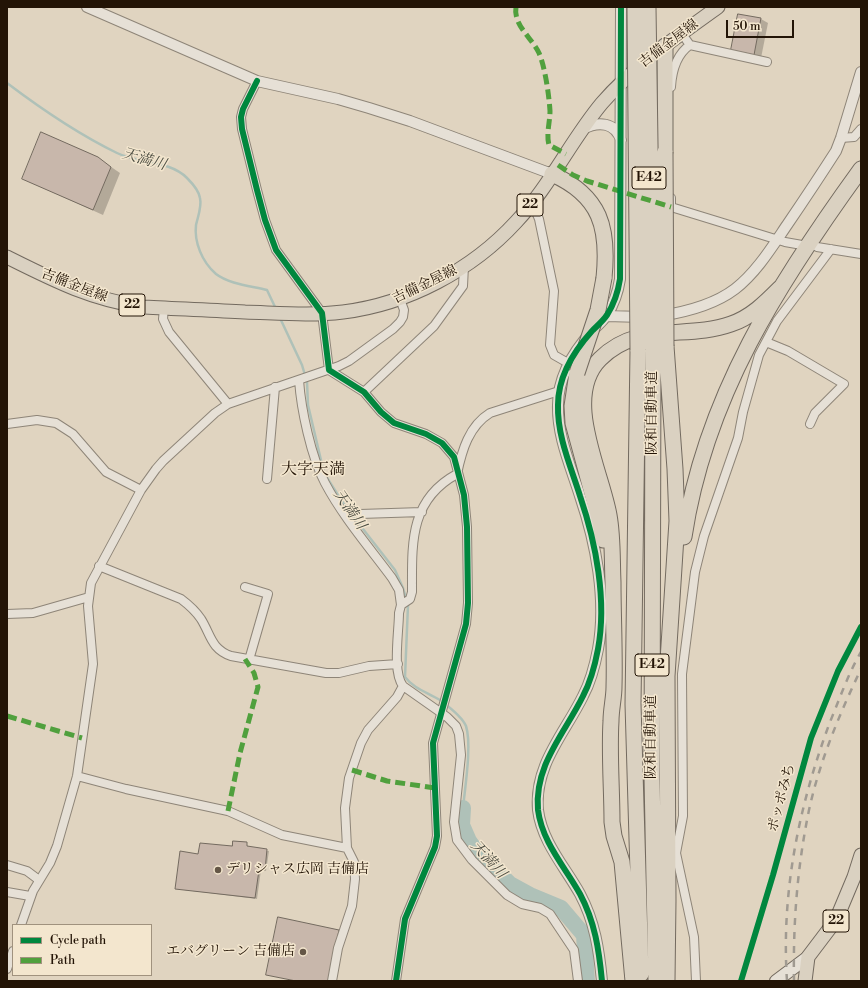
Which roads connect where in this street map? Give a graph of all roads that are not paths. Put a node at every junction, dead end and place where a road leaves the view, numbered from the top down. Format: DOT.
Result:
graph roads {
  1 [pos="87,7"];
  2 [pos="621,7"];
  3 [pos="634,7"];
  4 [pos="648,7"];
  5 [pos="718,7"];
  6 [pos="682,34"];
  7 [pos="690,45"];
  8 [pos="665,46"];
  9 [pos="766,62"];
  10 [pos="861,72"];
  11 [pos="258,81"];
  12 [pos="621,82"];
  13 [pos="583,129"];
  14 [pos="861,129"];
  15 [pos="841,138"];
  16 [pos="621,142"];
  17 [pos="861,169"];
  18 [pos="552,174"];
  19 [pos="532,203"];
  20 [pos="777,239"];
  21 [pos="802,245"];
  22 [pos="817,247"];
  23 [pos="831,249"];
  24 [pos="861,254"];
  25 [pos="7,257"];
  26 [pos="464,266"];
  27 [pos="782,286"];
  28 [pos="400,299"];
  29 [pos="164,308"];
  30 [pos="322,313"];
  31 [pos="606,316"];
  32 [pos="766,342"];
  33 [pos="652,348"];
  34 [pos="573,368"];
  35 [pos="329,370"];
  36 [pos="300,379"];
  37 [pos="275,387"];
  38 [pos="559,391"];
  39 [pos="364,392"];
  40 [pos="228,404"];
  41 [pos="7,424"];
  42 [pos="810,424"];
  43 [pos="457,474"];
  44 [pos="267,479"];
  45 [pos="142,490"];
  46 [pos="422,512"];
  47 [pos="360,514"];
  48 [pos="99,566"];
  49 [pos="245,587"];
  50 [pos="89,597"];
  51 [pos="401,605"];
  52 [pos="7,614"];
  53 [pos="613,620"];
  54 [pos="671,625"];
  55 [pos="249,660"];
  56 [pos="398,664"];
  57 [pos="403,686"];
  58 [pos="442,711"];
  59 [pos="77,776"];
  60 [pos="347,848"];
  61 [pos="861,855"];
  62 [pos="7,865"];
  63 [pos="39,880"];
  64 [pos="7,892"];
  65 [pos="30,896"];
  66 [pos="21,924"];
  67 [pos="12,954"];
  68 [pos="808,957"];
  69 [pos="7,970"];
  70 [pos="332,981"];
  71 [pos="396,981"];
  72 [pos="578,981"];
  73 [pos="602,981"];
  74 [pos="633,981"];
  75 [pos="642,981"];
  76 [pos="656,981"];
  77 [pos="667,981"];
  78 [pos="696,981"];
  79 [pos="776,981"];
  80 [pos="805,981"];
  1 -- 11 [label="street"];
  2 -- 12 [label="street"];
  3 -- 33 [label="highway, E42, bridge"];
  4 -- 33 [label="highway, E42, bridge"];
  5 -- 6 [label="main road, 吉備金屋線 / 22"];
  6 -- 7 [label="street"];
  6 -- 8 [label="main road, 吉備金屋線 / 22"];
  7 -- 9 [label="street"];
  7 -- 20 [label="street"];
  8 -- 12 [label="main road, 吉備金屋線 / 22"];
  8 -- 33 [label="highway, bridge"];
  10 -- 15 [label="street"];
  11 -- 18 [label="street"];
  11 -- 30 [label="street"];
  12 -- 13 [label="main road, 吉備金屋線 / 22"];
  12 -- 16 [label="street"];
  13 -- 16 [label="street"];
  13 -- 18 [label="main road, 吉備金屋線 / 22"];
  14 -- 15 [label="street"];
  15 -- 20 [label="street"];
  16 -- 31 [label="street"];
  17 -- 27 [label="highway"];
  18 -- 19 [label="main road, 吉備金屋線 / 22"];
  18 -- 34 [label="highway, bridge"];
  19 -- 26 [label="main road, 吉備金屋線 / 22"];
  19 -- 34 [label="street"];
  20 -- 21 [label="street"];
  20 -- 31 [label="street"];
  22 -- 23 [label="street"];
  23 -- 24 [label="street"];
  23 -- 32 [label="street"];
  25 -- 29 [label="main road, 吉備金屋線 / 22"];
  26 -- 28 [label="main road, 吉備金屋線 / 22"];
  26 -- 39 [label="street"];
  27 -- 53 [label="highway"];
  27 -- 54 [label="highway"];
  28 -- 30 [label="main road, 吉備金屋線 / 22"];
  28 -- 35 [label="street"];
  29 -- 30 [label="main road, 吉備金屋線 / 22"];
  29 -- 40 [label="street"];
  30 -- 35 [label="street"];
  31 -- 34 [label="street"];
  32 -- 42 [label="street"];
  32 -- 78 [label="street"];
  33 -- 54 [label="highway"];
  33 -- 75 [label="highway, 阪和自動車道 / E42"];
  33 -- 76 [label="highway, 阪和自動車道 / E42"];
  34 -- 38 [label="street"];
  34 -- 53 [label="highway"];
  35 -- 36 [label="street"];
  35 -- 39 [label="street"];
  36 -- 37 [label="street"];
  36 -- 51 [label="street"];
  37 -- 40 [label="street"];
  37 -- 44 [label="street"];
  38 -- 43 [label="street"];
  38 -- 73 [label="street"];
  39 -- 43 [label="street"];
  40 -- 45 [label="street"];
  41 -- 45 [label="street"];
  43 -- 46 [label="street"];
  43 -- 58 [label="street"];
  45 -- 48 [label="street"];
  46 -- 47 [label="street"];
  46 -- 51 [label="street"];
  48 -- 50 [label="street"];
  48 -- 55 [label="street"];
  49 -- 55 [label="street"];
  50 -- 52 [label="street"];
  50 -- 59 [label="street"];
  51 -- 56 [label="street"];
  53 -- 74 [label="highway"];
  54 -- 77 [label="highway"];
  55 -- 56 [label="street"];
  56 -- 57 [label="street"];
  57 -- 58 [label="street"];
  57 -- 60 [label="street"];
  58 -- 71 [label="street"];
  58 -- 72 [label="street"];
  59 -- 60 [label="street"];
  59 -- 63 [label="street"];
  60 -- 70 [label="street"];
  61 -- 68 [label="main road, 22"];
  62 -- 63 [label="street"];
  63 -- 65 [label="street"];
  64 -- 65 [label="street"];
  65 -- 66 [label="street"];
  67 -- 69 [label="street"];
  68 -- 79 [label="main road"];
  68 -- 80 [label="main road, 22"];
}
